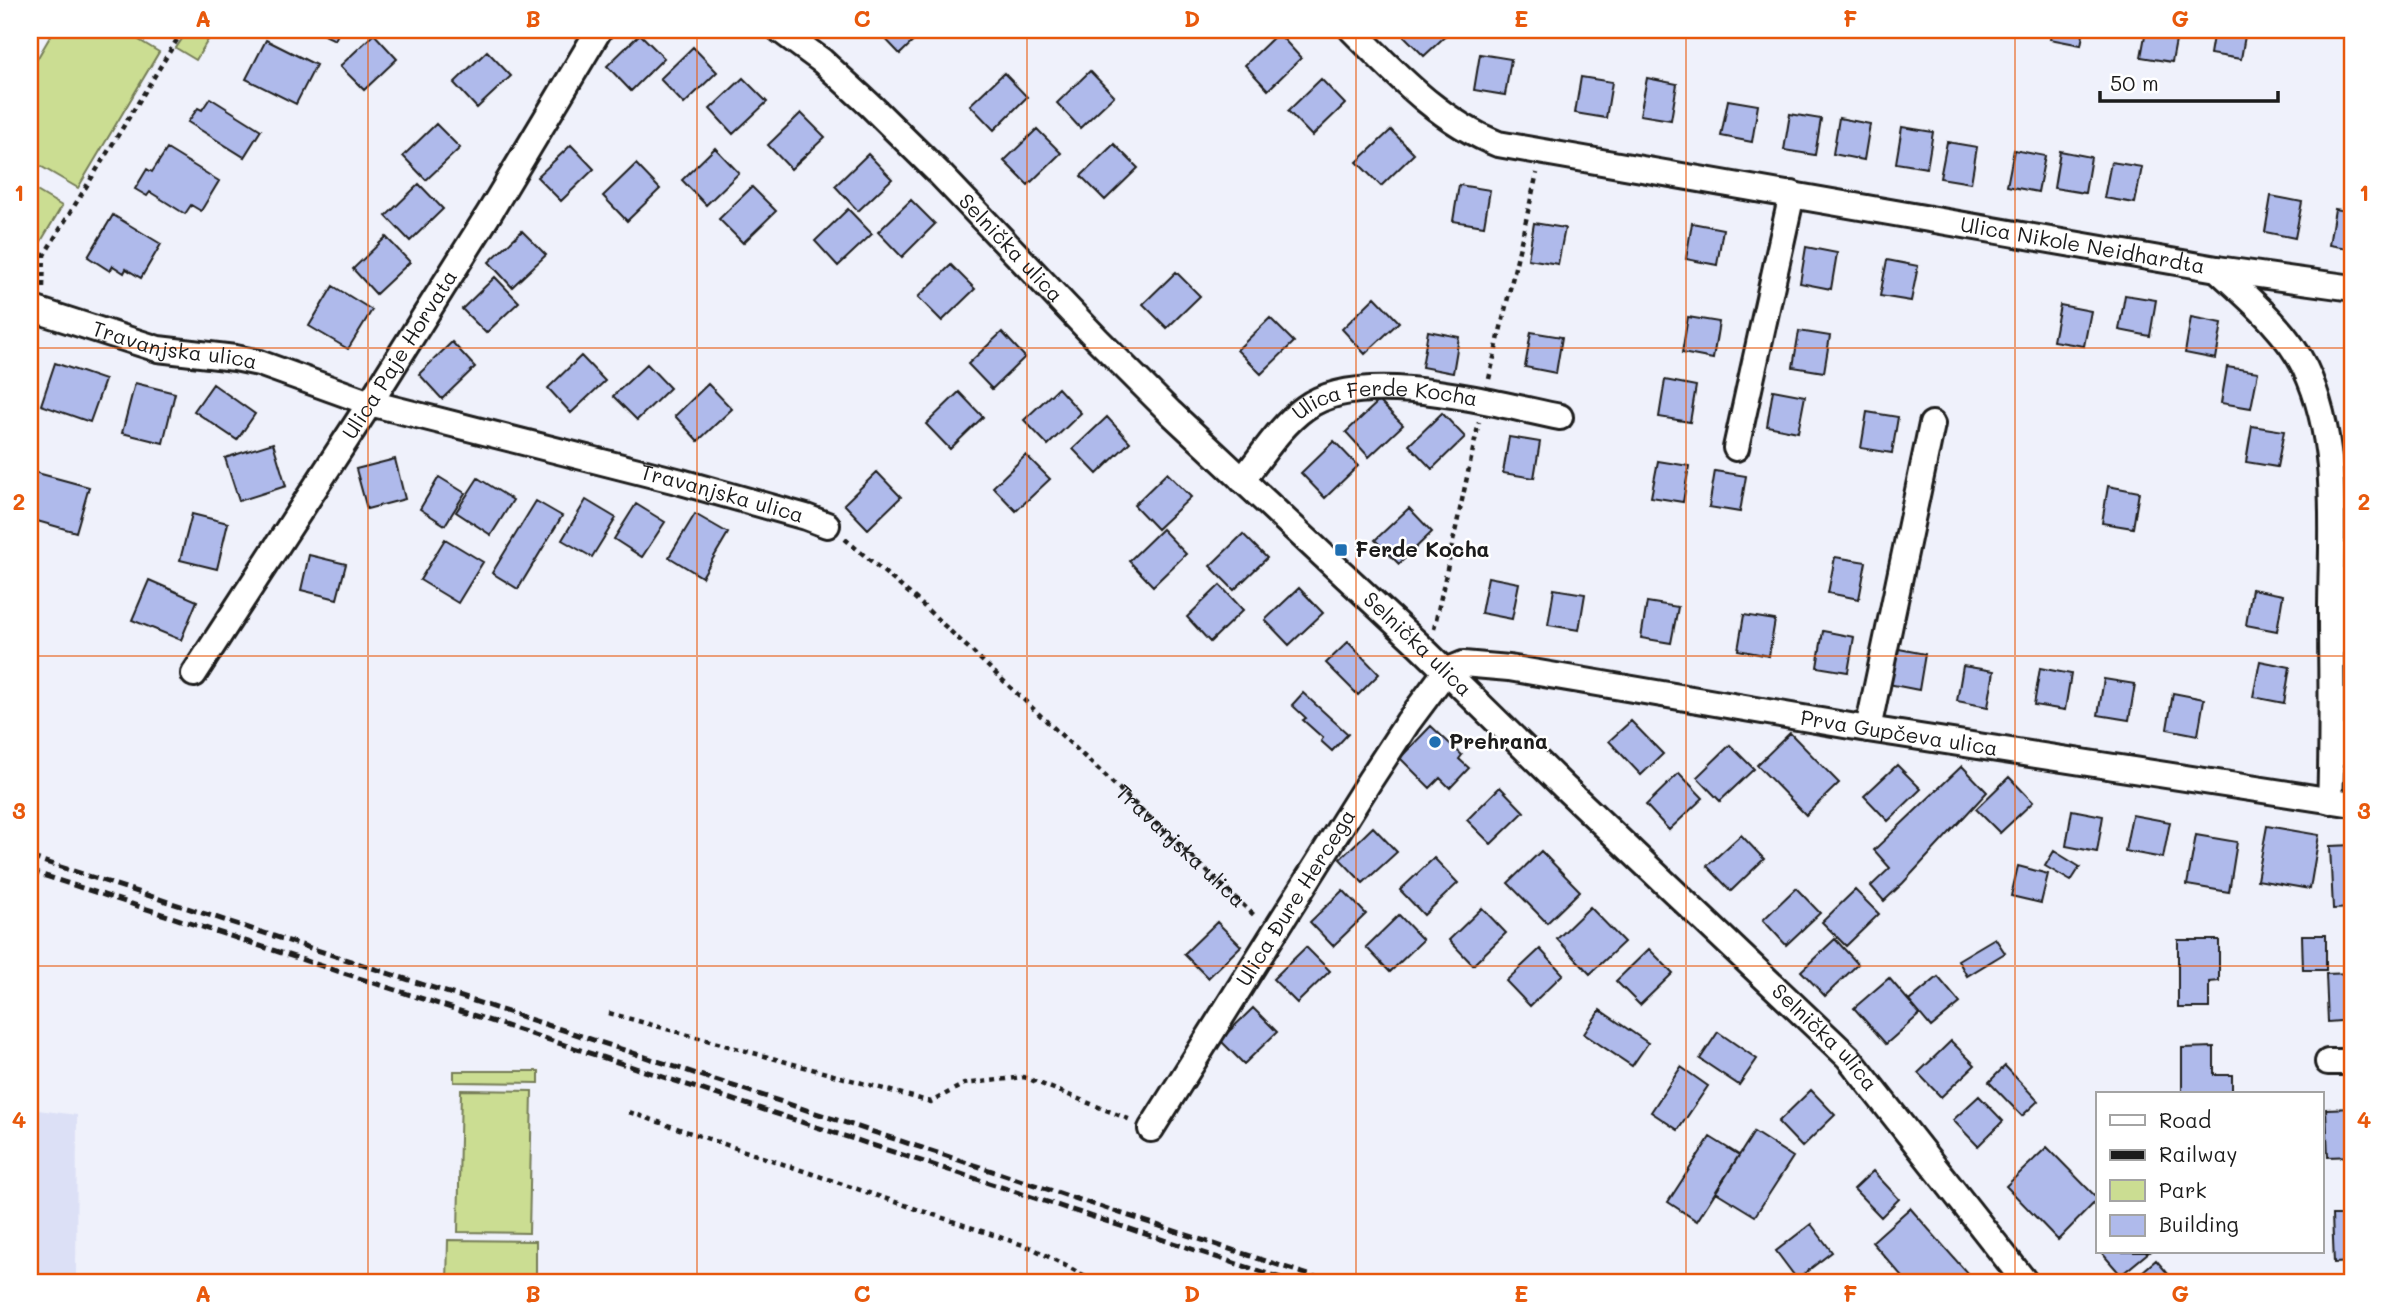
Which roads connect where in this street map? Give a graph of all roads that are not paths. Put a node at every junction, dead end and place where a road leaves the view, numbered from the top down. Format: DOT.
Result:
graph roads {
  1 [pos="599,30"];
  2 [pos="780,30"];
  3 [pos="1352,30"];
  4 [pos="1792,194"];
  5 [pos="2217,269"];
  6 [pos="2353,288"];
  7 [pos="36,310"];
  8 [pos="370,403"];
  9 [pos="1560,417"];
  10 [pos="1932,424"];
  11 [pos="1736,448"];
  12 [pos="1242,480"];
  13 [pos="827,525"];
  14 [pos="1446,671"];
  15 [pos="194,674"];
  16 [pos="1868,729"];
  17 [pos="2342,802"];
  18 [pos="2328,1062"];
  19 [pos="2353,1062"];
  20 [pos="1151,1129"];
  21 [pos="2026,1283"];
  1 -- 8 [label="street, Ulica Paje Horvata"];
  2 -- 12 [label="street, Selnička ulica"];
  3 -- 4 [label="street, Ulica Nikole Neidhardta"];
  4 -- 5 [label="street, Ulica Nikole Neidhardta"];
  4 -- 11 [label="street"];
  5 -- 6 [label="street"];
  5 -- 17 [label="street, Ulica Nikole Neidhardta"];
  7 -- 8 [label="street, Travanjska ulica"];
  8 -- 13 [label="street, Travanjska ulica"];
  8 -- 15 [label="street, Ulica Paje Horvata"];
  9 -- 12 [label="street, Ulica Ferde Kocha"];
  10 -- 16 [label="street"];
  12 -- 14 [label="street, Selnička ulica"];
  14 -- 16 [label="street, Prva Gupčeva ulica"];
  14 -- 20 [label="street, Ulica Đure Hercega"];
  14 -- 21 [label="street, Selnička ulica"];
  16 -- 17 [label="street, Prva Gupčeva ulica"];
  18 -- 19 [label="street"];
}
